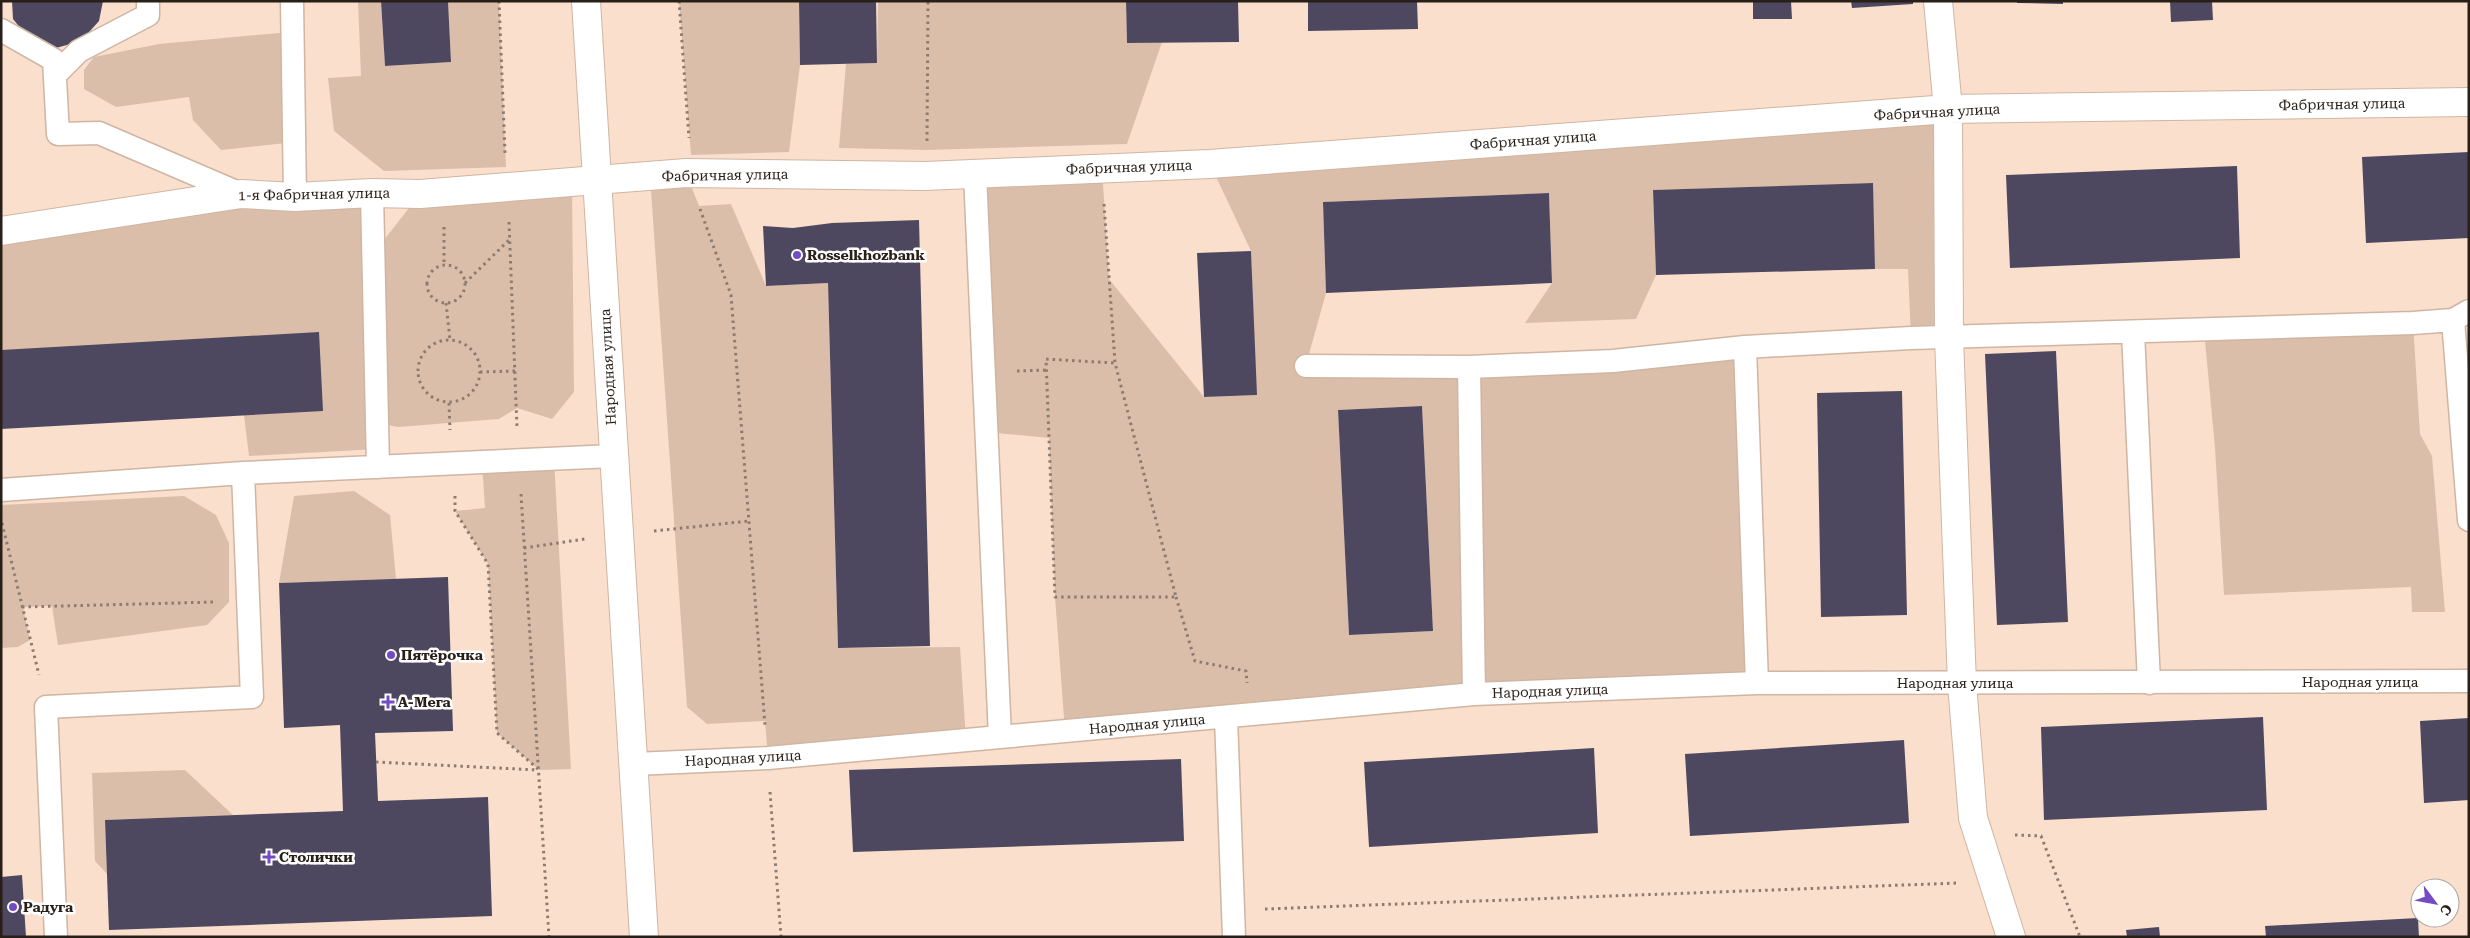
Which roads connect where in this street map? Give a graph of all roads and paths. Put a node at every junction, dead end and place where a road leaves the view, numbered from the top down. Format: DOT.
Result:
graph roads {
  1 [pos="148,1"];
  2 [pos="292,1"];
  3 [pos="586,1"];
  4 [pos="679,1"];
  5 [pos="928,1"];
  6 [pos="1938,1"];
  7 [pos="1,30"];
  8 [pos="55,75"];
  9 [pos="2469,102"];
  10 [pos="1948,110"];
  11 [pos="1102,168"];
  12 [pos="686,173"];
  13 [pos="975,174"];
  14 [pos="925,176"];
  15 [pos="598,180"];
  16 [pos="372,193"];
  17 [pos="241,194"];
  18 [pos="295,197"];
  19 [pos="1,231"];
  20 [pos="509,239"];
  21 [pos="464,283"];
  22 [pos="446,303"];
  23 [pos="2461,315"];
  24 [pos="2134,332"];
  25 [pos="1949,338"];
  26 [pos="450,340"];
  27 [pos="1745,347"];
  28 [pos="1115,363"];
  29 [pos="1306,366"];
  30 [pos="1469,367"];
  31 [pos="515,370"];
  32 [pos="480,372"];
  33 [pos="449,403"];
  34 [pos="613,456"];
  35 [pos="454,463"];
  36 [pos="378,467"];
  37 [pos="243,473"];
  38 [pos="1,490"];
  39 [pos="1,518"];
  40 [pos="2469,520"];
  41 [pos="1176,597"];
  42 [pos="248,602"];
  43 [pos="22,607"];
  44 [pos="2469,681"];
  45 [pos="1757,683"];
  46 [pos="2149,683"];
  47 [pos="1962,684"];
  48 [pos="1474,694"];
  49 [pos="46,707"];
  50 [pos="1248,714"];
  51 [pos="1226,716"];
  52 [pos="1000,737"];
  53 [pos="768,758"];
  54 [pos="376,762"];
  55 [pos="635,764"];
  56 [pos="1979,835"];
  57 [pos="1994,882"];
  58 [pos="1264,899"];
  59 [pos="56,937"];
  60 [pos="644,937"];
  61 [pos="780,937"];
  62 [pos="1234,937"];
  63 [pos="2011,937"];
  64 [pos="2080,937"];
  1 -- 8 [label="lane"];
  2 -- 18 [label="lane"];
  3 -- 15 [label="street, Народная улица"];
  4 -- 12 [label="path"];
  5 -- 14 [label="path"];
  6 -- 10 [label="street"];
  7 -- 8 [label="lane"];
  8 -- 17 [label="lane"];
  9 -- 10 [label="street, Фабричная улица"];
  10 -- 11 [label="street, Фабричная улица"];
  10 -- 25 [label="street"];
  11 -- 13 [label="street, Фабричная улица"];
  11 -- 28 [label="path"];
  12 -- 14 [label="street, Фабричная улица"];
  12 -- 15 [label="street, Фабричная улица"];
  12 -- 53 [label="path"];
  13 -- 14 [label="street, Фабричная улица"];
  13 -- 52 [label="lane"];
  15 -- 16 [label="street, 1-я Фабричная улица"];
  15 -- 34 [label="street, Народная улица"];
  16 -- 18 [label="street, 1-я Фабричная улица"];
  16 -- 36 [label="lane"];
  17 -- 18 [label="street, 1-я Фабричная улица"];
  17 -- 19 [label="street, 1-я Фабричная улица"];
  20 -- 21 [label="path"];
  21 -- 22 [label="path"];
  21 -- 22 [label="path"];
  22 -- 26 [label="path"];
  23 -- 24 [label="lane"];
  23 -- 40 [label="lane"];
  24 -- 25 [label="lane"];
  24 -- 46 [label="lane"];
  25 -- 27 [label="lane"];
  25 -- 47 [label="street"];
  26 -- 32 [label="path"];
  26 -- 33 [label="path"];
  27 -- 30 [label="lane"];
  27 -- 45 [label="lane"];
  28 -- 41 [label="path"];
  28 -- 41 [label="path"];
  29 -- 30 [label="lane"];
  30 -- 48 [label="lane"];
  31 -- 32 [label="path"];
  32 -- 33 [label="path"];
  33 -- 35 [label="path"];
  34 -- 35 [label="lane"];
  34 -- 55 [label="street, Народная улица"];
  35 -- 36 [label="lane"];
  35 -- 54 [label="path"];
  36 -- 37 [label="lane"];
  37 -- 38 [label="lane"];
  37 -- 42 [label="lane"];
  39 -- 43 [label="path"];
  41 -- 50 [label="path"];
  42 -- 43 [label="path"];
  42 -- 49 [label="lane"];
  43 -- 49 [label="path"];
  44 -- 46 [label="lane, Народная улица"];
  45 -- 47 [label="lane, Народная улица"];
  45 -- 48 [label="lane, Народная улица"];
  46 -- 47 [label="lane, Народная улица"];
  47 -- 56 [label="street"];
  48 -- 50 [label="lane, Народная улица"];
  49 -- 59 [label="lane"];
  50 -- 51 [label="lane, Народная улица"];
  51 -- 52 [label="lane, Народная улица"];
  51 -- 62 [label="lane"];
  52 -- 53 [label="lane, Народная улица"];
  53 -- 55 [label="lane, Народная улица"];
  53 -- 61 [label="path"];
  55 -- 60 [label="street, Народная улица"];
  56 -- 57 [label="street"];
  56 -- 64 [label="path"];
  57 -- 58 [label="path"];
  57 -- 63 [label="street"];
}
